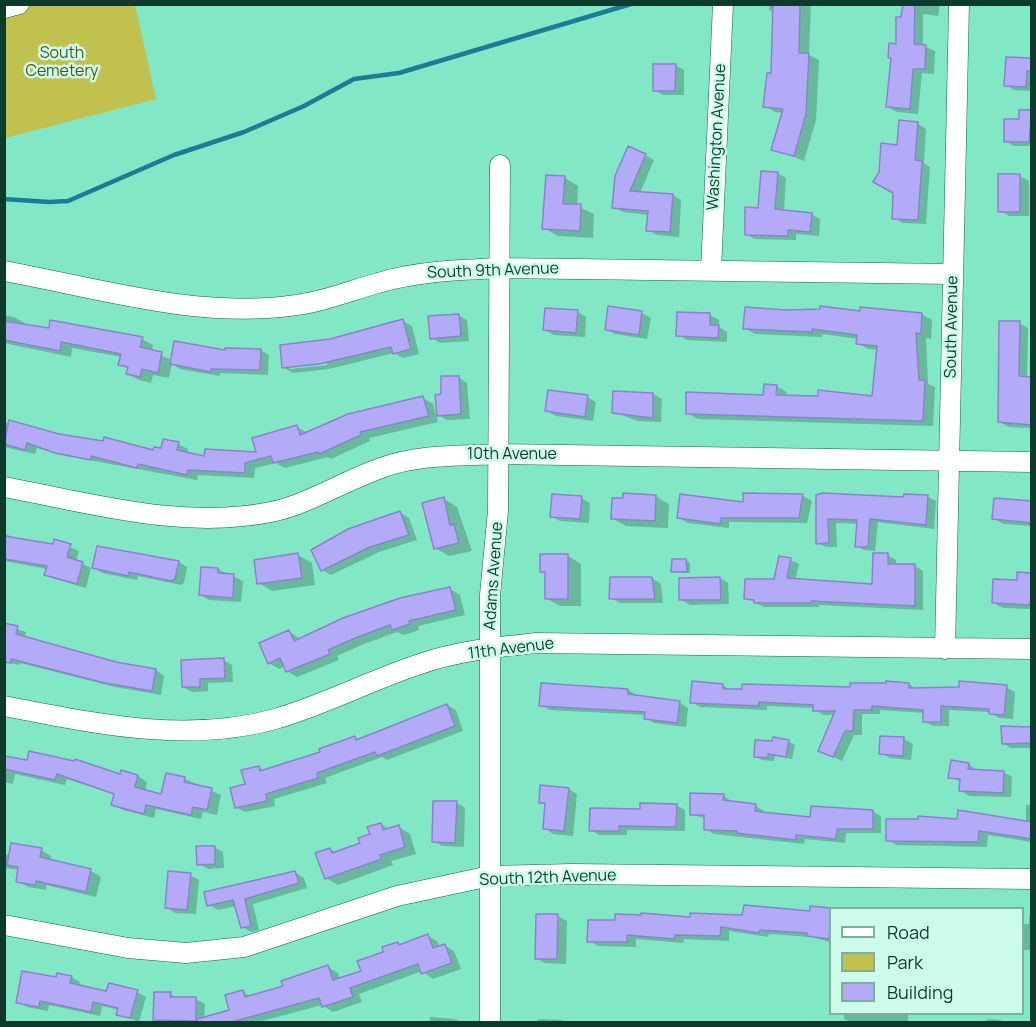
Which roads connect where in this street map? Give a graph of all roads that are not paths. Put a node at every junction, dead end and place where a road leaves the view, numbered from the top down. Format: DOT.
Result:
graph roads {
  1 [pos="19,4"];
  2 [pos="723,4"];
  3 [pos="958,4"];
  4 [pos="4,8"];
  5 [pos="500,165"];
  6 [pos="500,268"];
  7 [pos="711,270"];
  8 [pos="4,271"];
  9 [pos="953,274"];
  10 [pos="498,454"];
  11 [pos="949,460"];
  12 [pos="1032,462"];
  13 [pos="4,487"];
  14 [pos="490,648"];
  15 [pos="945,649"];
  16 [pos="1032,649"];
  17 [pos="4,706"];
  18 [pos="490,876"];
  19 [pos="1032,879"];
  20 [pos="4,925"];
  21 [pos="490,1023"];
  1 -- 4 [label="street"];
  2 -- 7 [label="street, Washington Avenue"];
  3 -- 9 [label="street, South Avenue"];
  5 -- 6 [label="street, Adams Avenue"];
  6 -- 7 [label="street, South 9th Avenue"];
  6 -- 8 [label="street, South 9th Avenue"];
  6 -- 10 [label="street, Adams Avenue"];
  7 -- 9 [label="street, South 9th Avenue"];
  9 -- 11 [label="street, South Avenue"];
  10 -- 11 [label="street, 10th Avenue"];
  10 -- 13 [label="street, 10th Avenue"];
  10 -- 14 [label="street, Adams Avenue"];
  11 -- 12 [label="street, 10th Avenue"];
  11 -- 15 [label="street, South Avenue"];
  14 -- 15 [label="street, 11th Avenue"];
  14 -- 17 [label="street, 11th Avenue"];
  14 -- 18 [label="street, Adams Avenue"];
  15 -- 16 [label="street, 11th Avenue"];
  18 -- 19 [label="street, South 12th Avenue"];
  18 -- 20 [label="street, South 12th Avenue"];
  18 -- 21 [label="street, Adams Avenue"];
}
